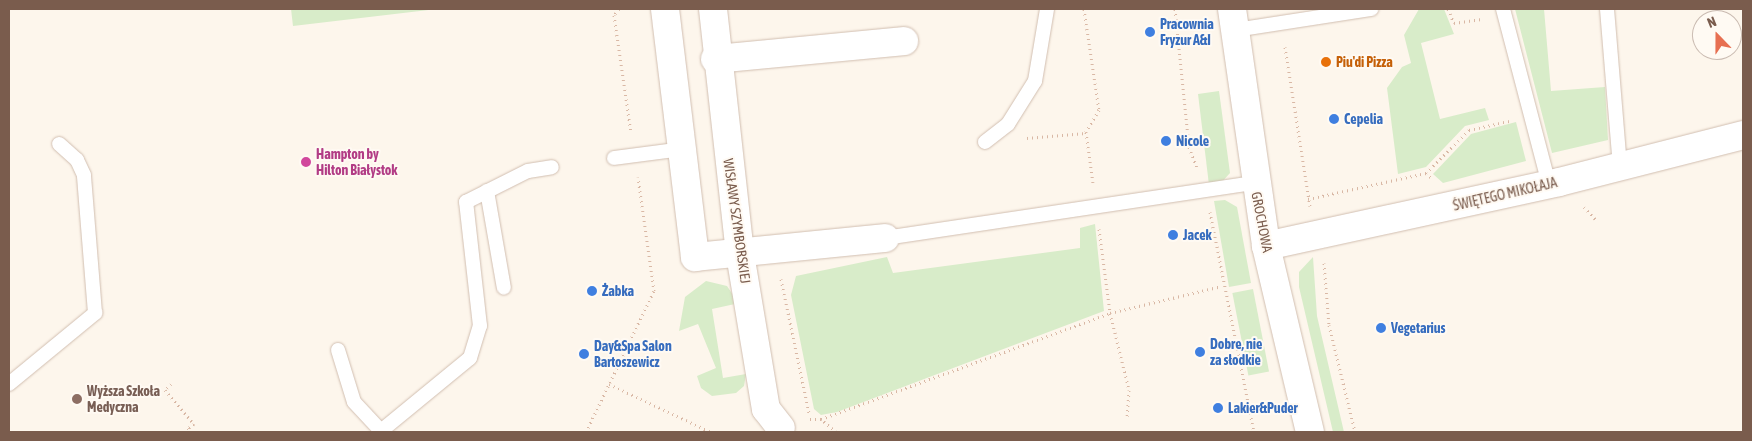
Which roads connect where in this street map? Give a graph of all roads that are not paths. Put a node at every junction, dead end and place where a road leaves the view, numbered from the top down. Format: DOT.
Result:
graph roads {
  1 [pos="664,9"];
  2 [pos="713,9"];
  3 [pos="1047,9"];
  4 [pos="1371,9"];
  5 [pos="1504,9"];
  6 [pos="1607,9"];
  7 [pos="1233,19"];
  8 [pos="904,41"];
  9 [pos="715,59"];
  10 [pos="1743,135"];
  11 [pos="985,142"];
  12 [pos="59,144"];
  13 [pos="682,149"];
  14 [pos="614,158"];
  15 [pos="552,167"];
  16 [pos="1620,167"];
  17 [pos="1254,183"];
  18 [pos="1549,184"];
  19 [pos="487,191"];
  20 [pos="885,238"];
  21 [pos="1266,246"];
  22 [pos="740,254"];
  23 [pos="504,288"];
  24 [pos="338,350"];
  25 [pos="9,384"];
  26 [pos="785,430"];
  27 [pos="1310,432"];
  1 -- 13 [label="street"];
  2 -- 9 [label="street, WISŁAWY SZYMBORSKIEJ"];
  3 -- 11 [label="lane"];
  4 -- 7 [label="lane"];
  5 -- 18 [label="lane"];
  6 -- 16 [label="lane"];
  7 -- 17 [label="street, GROCHOWA"];
  8 -- 9 [label="street"];
  9 -- 22 [label="street, WISŁAWY SZYMBORSKIEJ"];
  10 -- 16 [label="street, ŚWIĘTEGO MIKOŁAJA"];
  12 -- 25 [label="lane"];
  13 -- 14 [label="lane"];
  13 -- 22 [label="street"];
  15 -- 19 [label="lane"];
  16 -- 18 [label="street, ŚWIĘTEGO MIKOŁAJA"];
  17 -- 20 [label="lane"];
  17 -- 21 [label="street, GROCHOWA"];
  18 -- 21 [label="street, ŚWIĘTEGO MIKOŁAJA"];
  19 -- 23 [label="lane"];
  19 -- 24 [label="lane"];
  20 -- 22 [label="street"];
  21 -- 27 [label="street, GROCHOWA"];
  22 -- 26 [label="street, WISŁAWY SZYMBORSKIEJ"];
}
